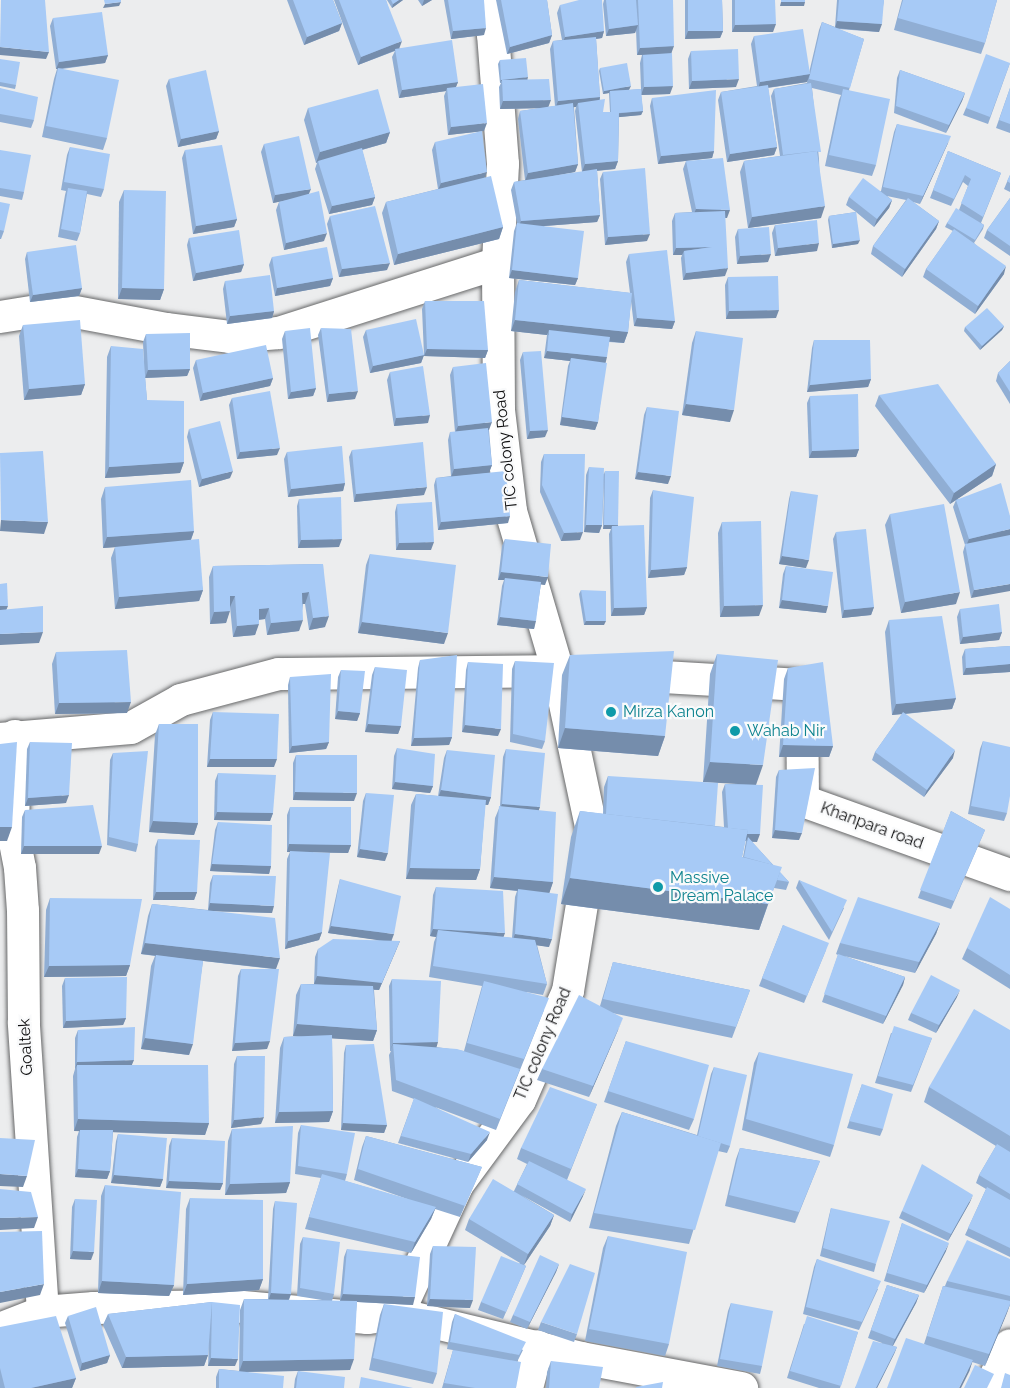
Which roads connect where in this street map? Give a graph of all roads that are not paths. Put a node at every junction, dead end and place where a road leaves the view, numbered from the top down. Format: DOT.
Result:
graph roads {
  1 [pos="486,0"];
  2 [pos="498,263"];
  3 [pos="0,317"];
  4 [pos="558,671"];
  5 [pos="7,738"];
  6 [pos="1010,875"];
  7 [pos="43,1312"];
  8 [pos="398,1314"];
  9 [pos="0,1329"];
  10 [pos="1010,1345"];
  11 [pos="538,1346"];
  12 [pos="527,1388"];
  13 [pos="742,1388"];
  14 [pos="990,1388"];
  1 -- 2 [label="street, TIC colony Road"];
  2 -- 3 [label="street"];
  2 -- 4 [label="street, TIC colony Road"];
  4 -- 5 [label="street, Khanpara road"];
  4 -- 6 [label="street, Khanpara road"];
  4 -- 8 [label="street, TIC colony Road"];
  5 -- 7 [label="street, Goaltek"];
  7 -- 8 [label="street"];
  7 -- 9 [label="street"];
  8 -- 11 [label="street"];
  10 -- 14 [label="street"];
  11 -- 12 [label="street"];
  11 -- 13 [label="street"];
}
